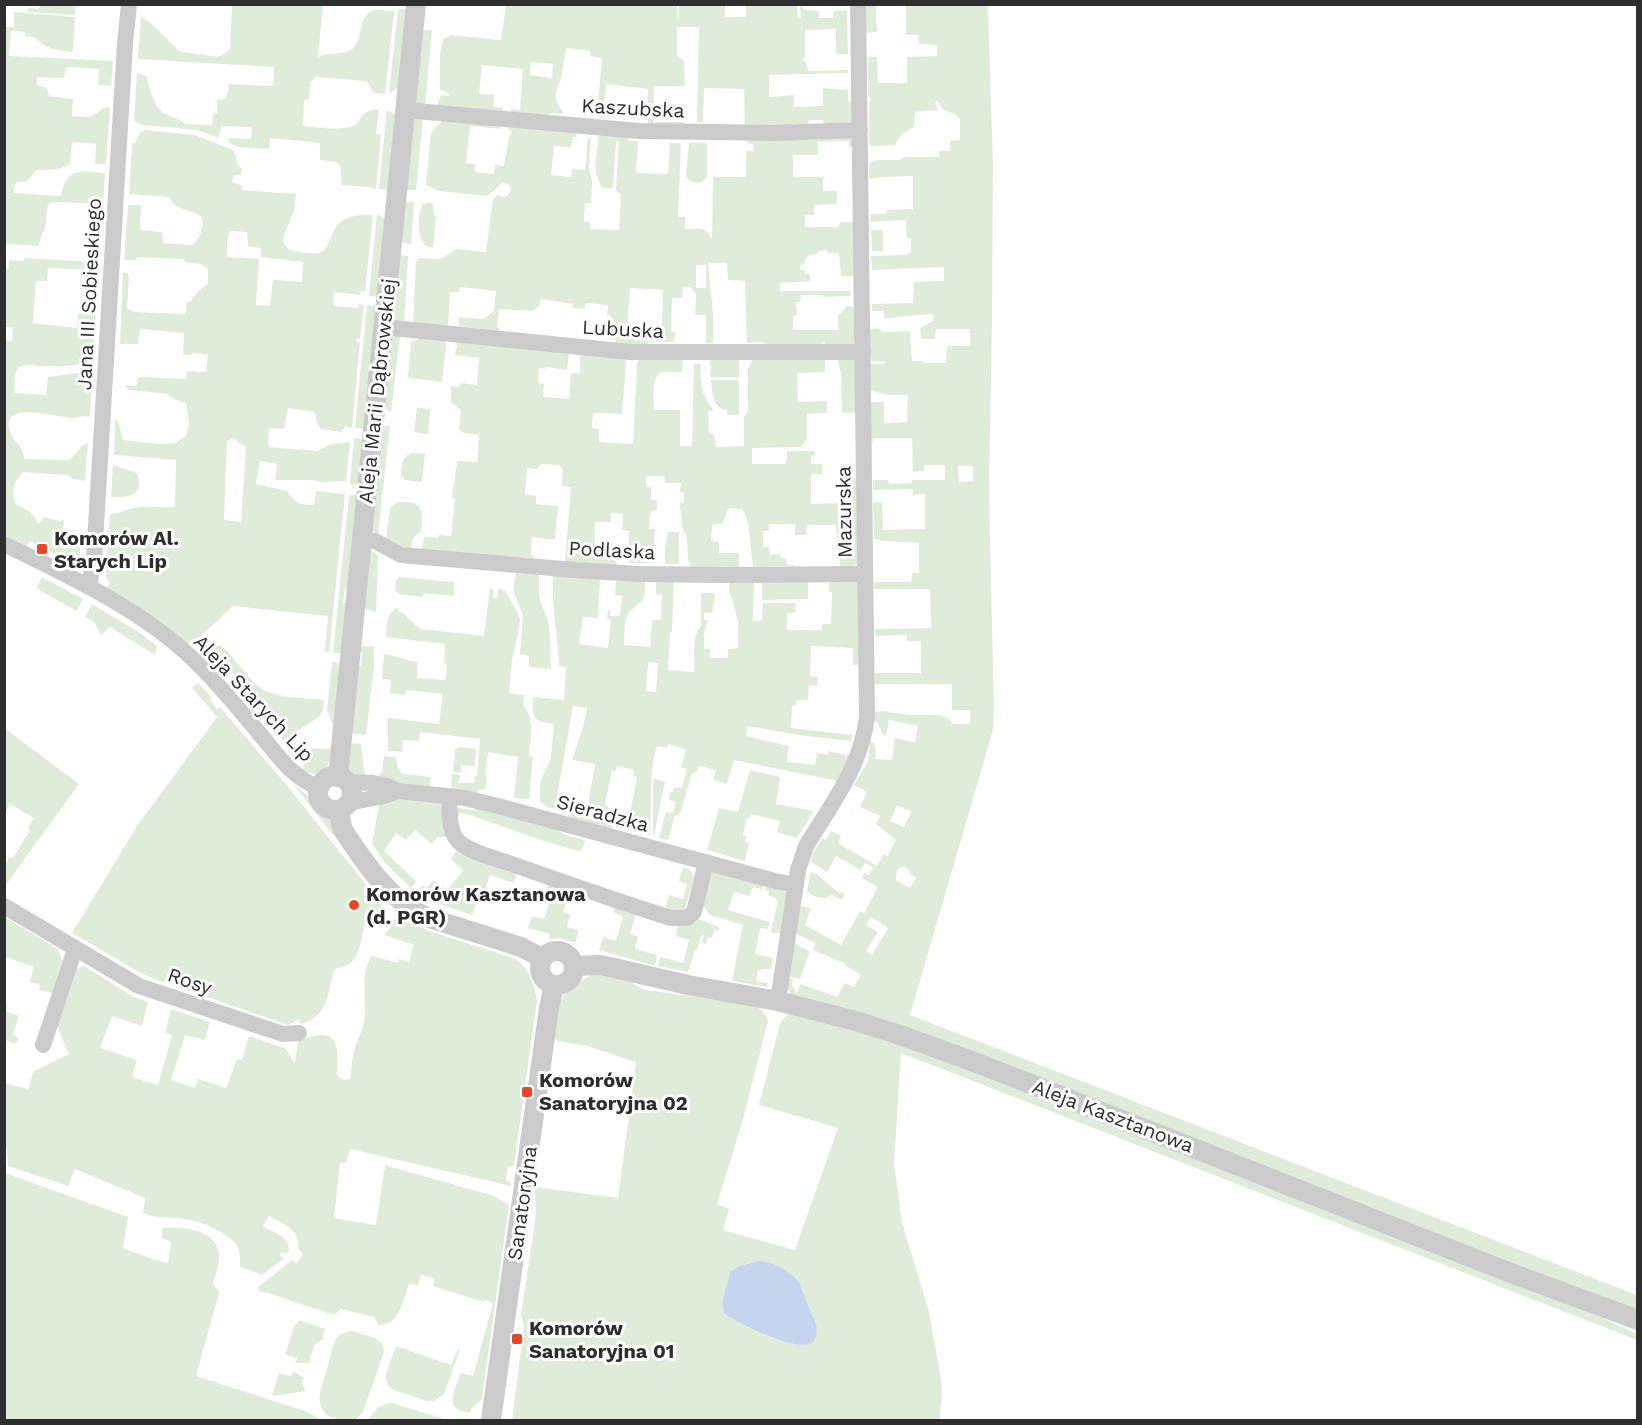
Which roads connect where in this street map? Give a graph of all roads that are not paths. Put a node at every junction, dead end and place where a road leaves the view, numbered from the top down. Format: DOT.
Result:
graph roads {
  1 [pos="129,4"];
  2 [pos="416,4"];
  3 [pos="858,4"];
  4 [pos="405,110"];
  5 [pos="860,130"];
  6 [pos="383,327"];
  7 [pos="863,352"];
  8 [pos="362,540"];
  9 [pos="4,544"];
  10 [pos="865,574"];
  11 [pos="89,586"];
  12 [pos="342,779"];
  13 [pos="319,788"];
  14 [pos="398,791"];
  15 [pos="450,796"];
  16 [pos="343,807"];
  17 [pos="706,862"];
  18 [pos="796,885"];
  19 [pos="4,906"];
  20 [pos="75,949"];
  21 [pos="542,958"];
  22 [pos="574,966"];
  23 [pos="554,985"];
  24 [pos="778,1001"];
  25 [pos="299,1033"];
  26 [pos="43,1045"];
  27 [pos="1638,1320"];
  28 [pos="491,1420"];
  1 -- 11 [label="street, Jana III Sobieskiego"];
  2 -- 4 [label="street, Aleja Marii Dąbrowskiej"];
  3 -- 5 [label="street, Mazurska"];
  4 -- 5 [label="street, Kaszubska"];
  4 -- 6 [label="street, Aleja Marii Dąbrowskiej"];
  5 -- 7 [label="street, Mazurska"];
  6 -- 7 [label="street, Lubuska"];
  6 -- 8 [label="street, Aleja Marii Dąbrowskiej"];
  7 -- 10 [label="street, Mazurska"];
  8 -- 10 [label="street, Podlaska"];
  8 -- 12 [label="street, Aleja Marii Dąbrowskiej"];
  9 -- 11 [label="street, Aleja Starych Lip"];
  10 -- 18 [label="street, Mazurska"];
  11 -- 13 [label="street, Aleja Starych Lip"];
  12 -- 13 [label="street"];
  12 -- 14 [label="street, Sieradzka"];
  12 -- 16 [label="street"];
  13 -- 16 [label="street"];
  14 -- 15 [label="street, Sieradzka"];
  14 -- 16 [label="street, Sieradzka"];
  15 -- 17 [label="street, Sieradzka"];
  15 -- 17 [label="street"];
  16 -- 21 [label="street"];
  17 -- 18 [label="street, Sieradzka"];
  18 -- 24 [label="street, Mazurska"];
  19 -- 20 [label="street, Rosy"];
  20 -- 25 [label="street, Rosy"];
  20 -- 26 [label="street"];
  21 -- 22 [label="street"];
  21 -- 23 [label="street"];
  22 -- 23 [label="street"];
  22 -- 24 [label="street, Aleja Kasztanowa"];
  23 -- 28 [label="street, Sanatoryjna"];
  24 -- 27 [label="street, Aleja Kasztanowa"];
}
